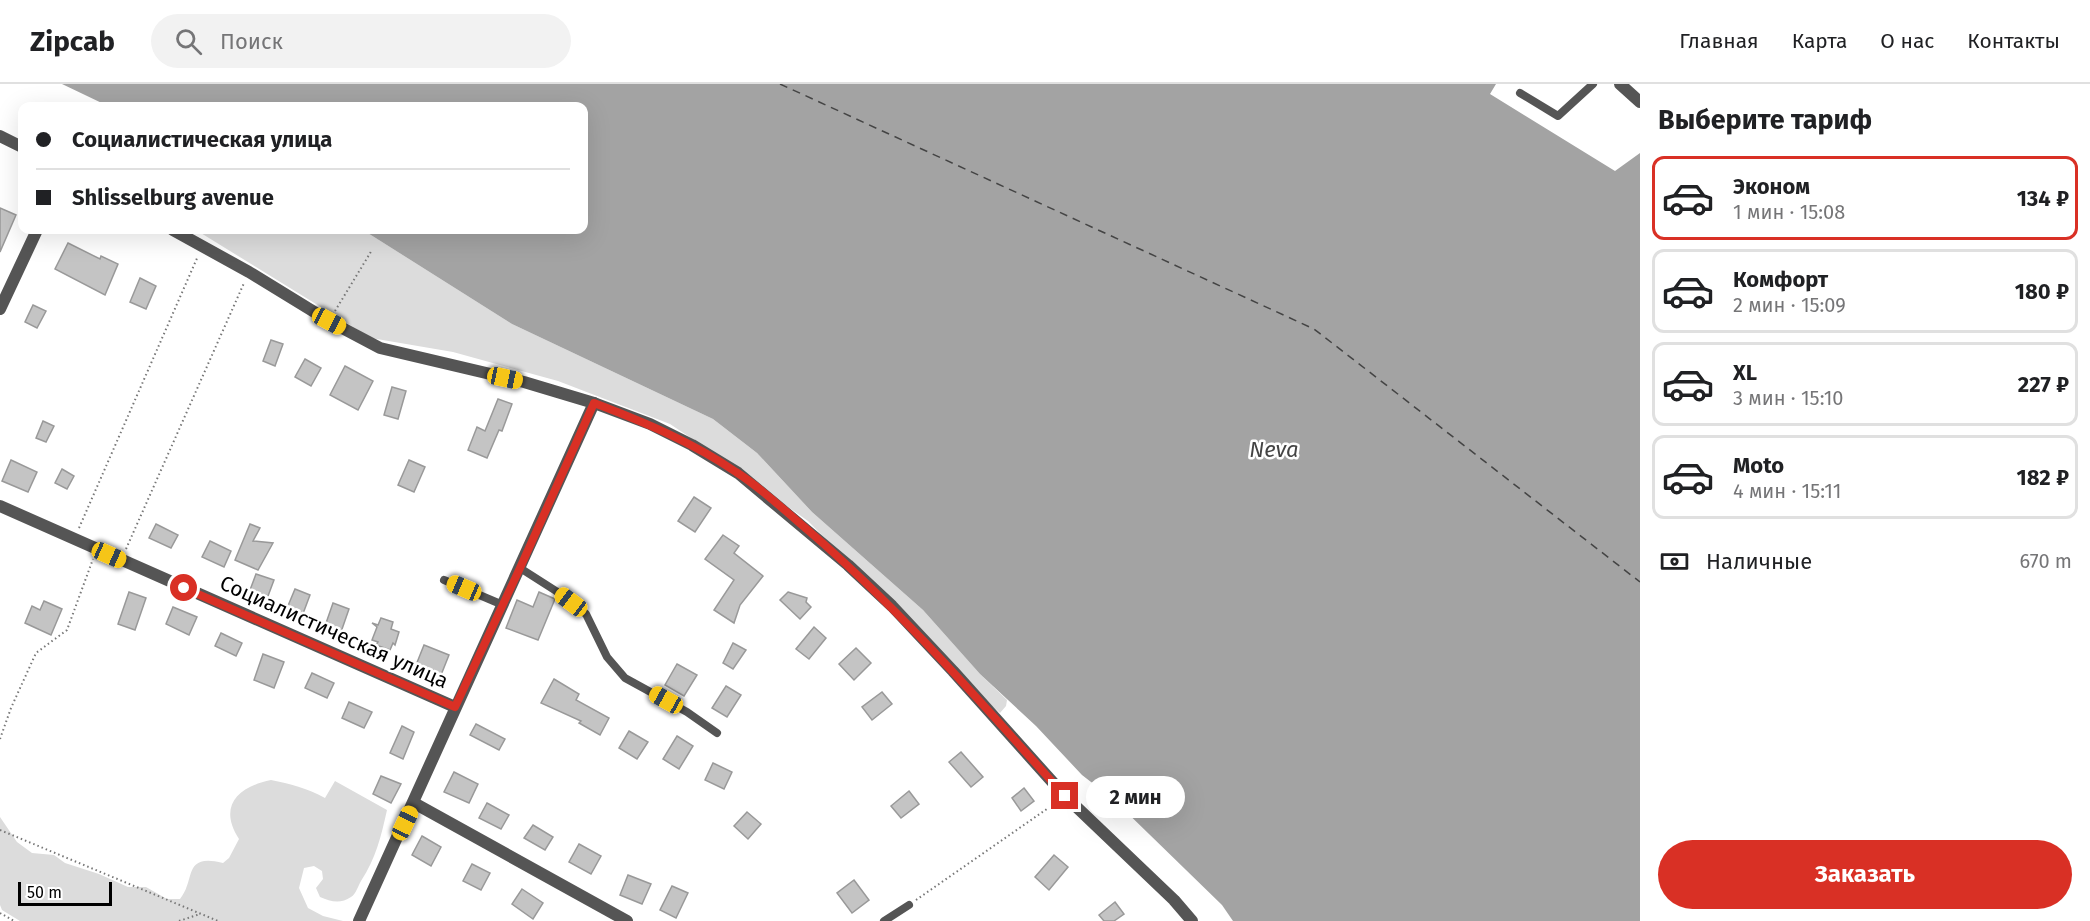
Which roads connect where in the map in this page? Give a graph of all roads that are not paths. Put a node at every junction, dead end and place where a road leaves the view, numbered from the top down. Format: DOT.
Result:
graph roads {
  1 [pos="1593,84"];
  2 [pos="1620,84"];
  3 [pos="1520,93"];
  4 [pos="1640,102"];
  5 [pos="0,136"];
  6 [pos="18,145"];
  7 [pos="36,234"];
  8 [pos="180,234"];
  9 [pos="0,309"];
  10 [pos="594,403"];
  11 [pos="0,506"];
  12 [pos="520,568"];
  13 [pos="444,580"];
  14 [pos="503,605"];
  15 [pos="455,707"];
  16 [pos="717,733"];
  17 [pos="414,803"];
  18 [pos="909,905"];
  19 [pos="360,921"];
  20 [pos="627,921"];
  21 [pos="884,921"];
  22 [pos="1192,921"];
  1 -- 3 [label="lane"];
  2 -- 4 [label="street"];
  5 -- 6 [label="street"];
  7 -- 9 [label="street"];
  8 -- 10 [label="street"];
  10 -- 12 [label="street"];
  10 -- 22 [label="street"];
  11 -- 15 [label="street, Социалистическая улица"];
  12 -- 14 [label="street"];
  12 -- 16 [label="lane"];
  13 -- 14 [label="lane"];
  14 -- 15 [label="street"];
  15 -- 17 [label="street"];
  17 -- 19 [label="street"];
  17 -- 20 [label="street"];
  18 -- 21 [label="lane"];
}
